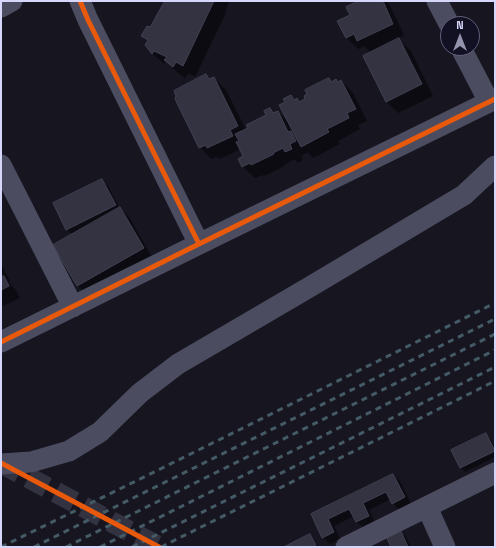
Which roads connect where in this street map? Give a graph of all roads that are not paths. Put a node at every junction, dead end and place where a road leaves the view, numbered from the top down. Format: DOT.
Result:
graph roads {
  1 [pos="12,1"];
  2 [pos="66,1"];
  3 [pos="437,1"];
  4 [pos="1,7"];
  5 [pos="84,10"];
  6 [pos="445,16"];
  7 [pos="466,56"];
  8 [pos="492,100"];
  9 [pos="1,165"];
  10 [pos="495,166"];
  11 [pos="199,244"];
  12 [pos="73,307"];
  13 [pos="1,342"];
  14 [pos="1,464"];
  15 [pos="495,472"];
  16 [pos="427,506"];
  17 [pos="346,547"];
  18 [pos="445,547"];
  1 -- 4 [label="street"];
  2 -- 5 [label="street"];
  3 -- 6 [label="street"];
  5 -- 11 [label="street"];
  7 -- 8 [label="street"];
  8 -- 11 [label="street"];
  9 -- 12 [label="street"];
  10 -- 14 [label="street"];
  11 -- 12 [label="street"];
  12 -- 13 [label="street"];
  15 -- 16 [label="street"];
  16 -- 17 [label="street"];
  16 -- 18 [label="street"];
}
